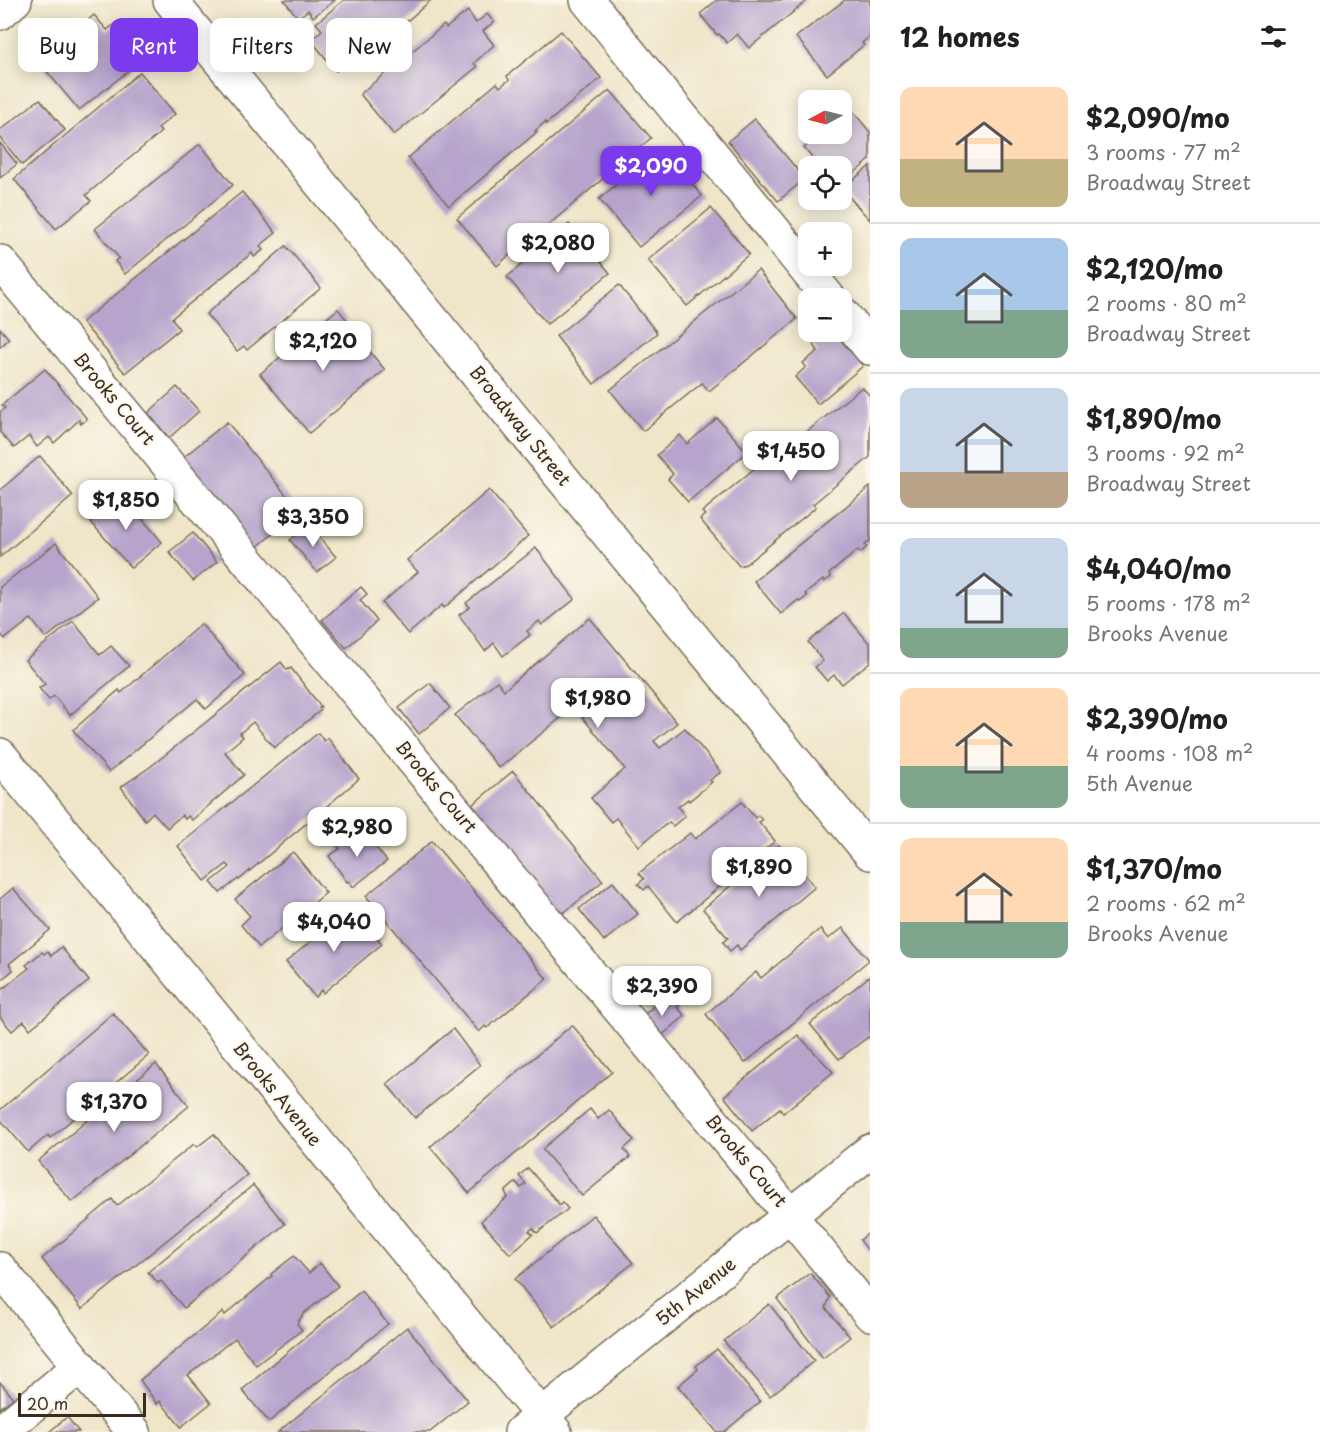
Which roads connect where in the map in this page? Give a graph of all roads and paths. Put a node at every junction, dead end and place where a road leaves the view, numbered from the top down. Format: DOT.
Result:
graph roads {
  1 [pos="15,0"];
  2 [pos="170,0"];
  3 [pos="586,0"];
  4 [pos="0,13"];
  5 [pos="0,261"];
  6 [pos="821,288"];
  7 [pos="852,326"];
  8 [pos="870,348"];
  9 [pos="0,755"];
  10 [pos="870,853"];
  11 [pos="870,1151"];
  12 [pos="791,1215"];
  13 [pos="0,1269"];
  14 [pos="870,1314"];
  15 [pos="80,1366"];
  16 [pos="539,1426"];
  17 [pos="0,1432"];
  18 [pos="134,1432"];
  1 -- 4 [label="street"];
  2 -- 10 [label="street, Broadway Street"];
  3 -- 6 [label="street"];
  5 -- 12 [label="street, Brooks Court"];
  7 -- 8 [label="street"];
  9 -- 16 [label="street, Brooks Avenue"];
  11 -- 12 [label="street, 5th Avenue"];
  12 -- 14 [label="street, Brooks Court"];
  12 -- 16 [label="street, 5th Avenue"];
  13 -- 15 [label="street"];
  15 -- 17 [label="street"];
  15 -- 18 [label="street"];
}
